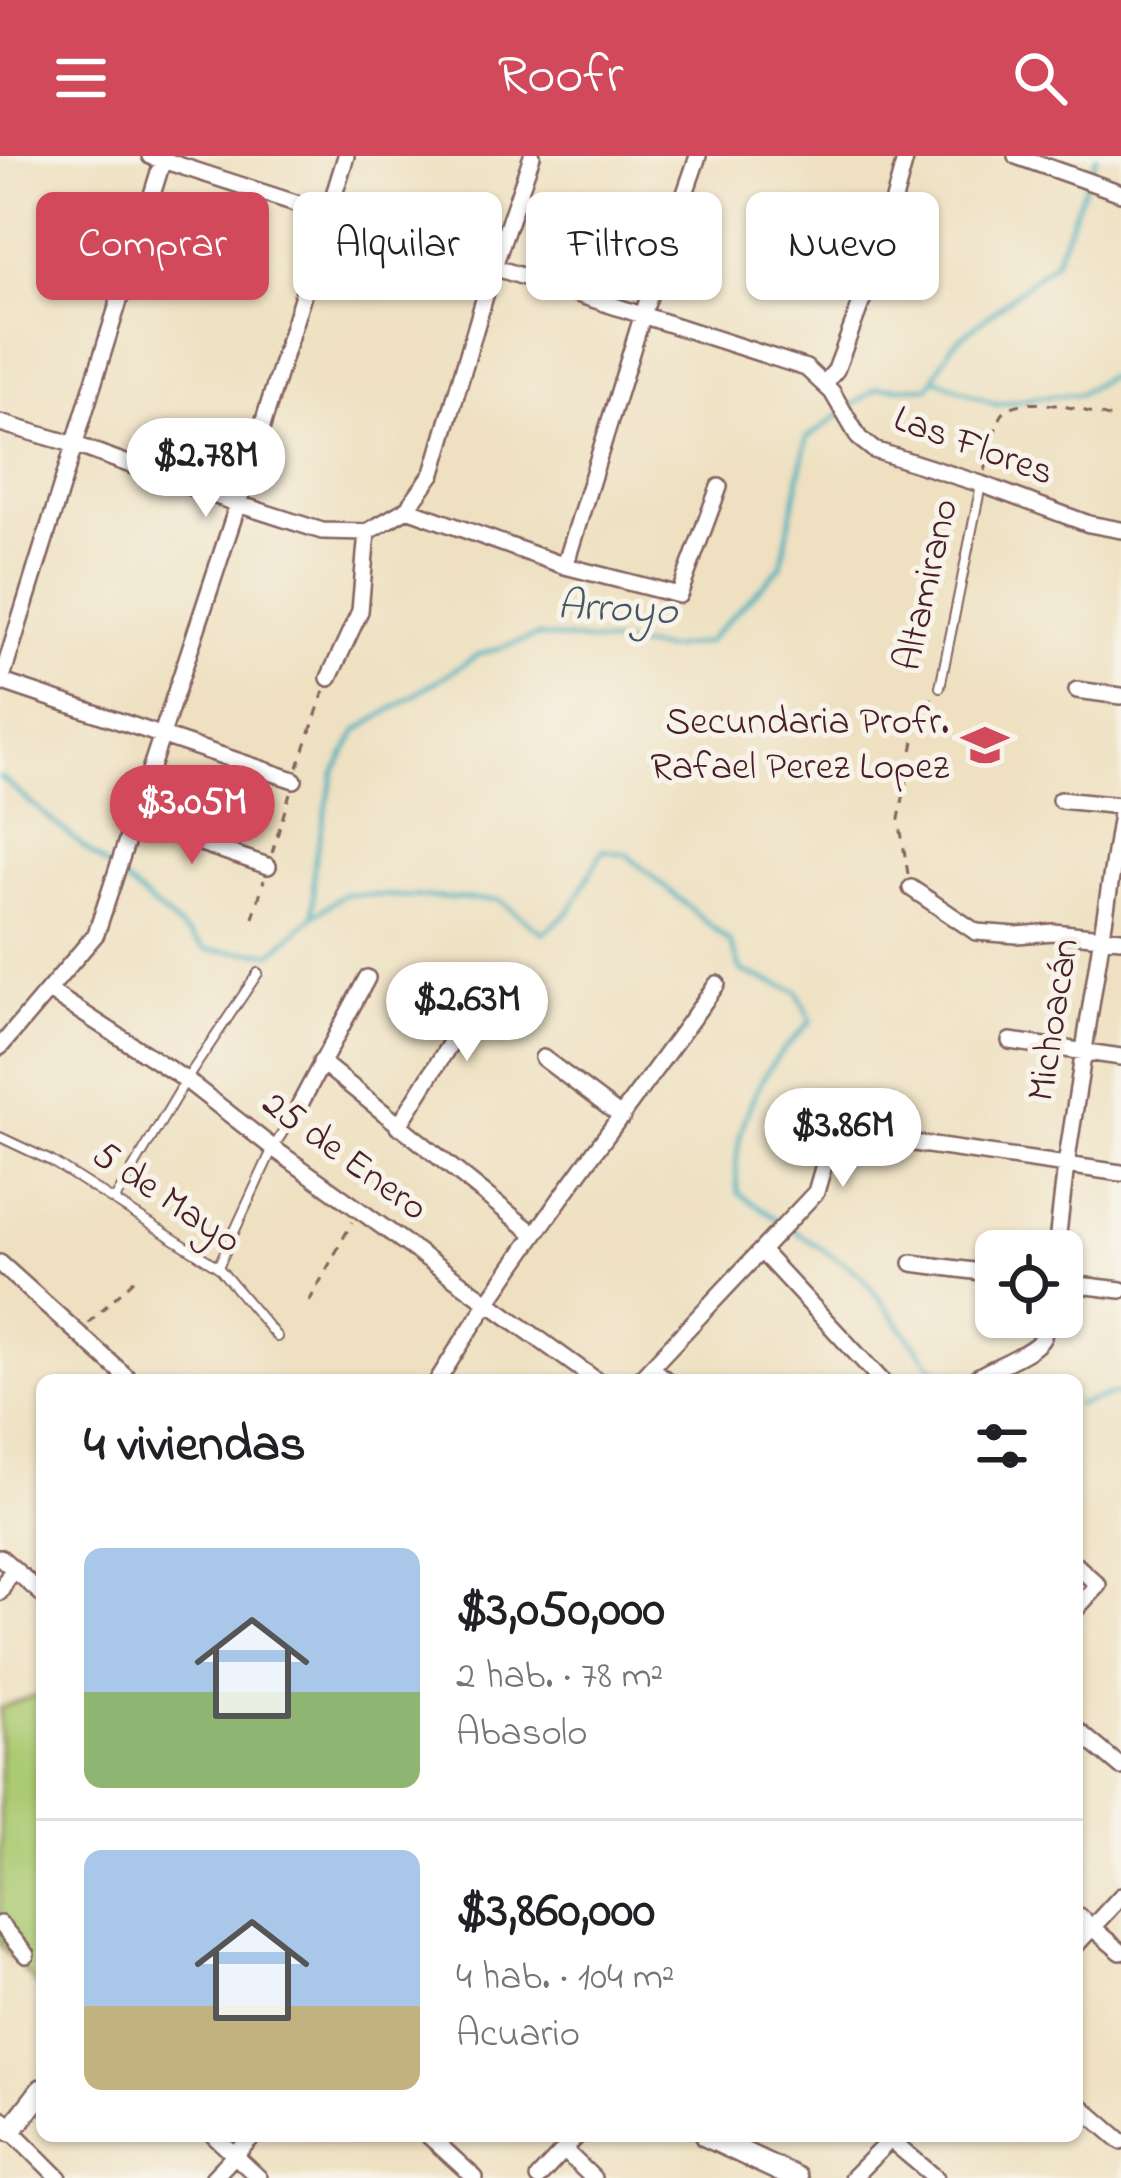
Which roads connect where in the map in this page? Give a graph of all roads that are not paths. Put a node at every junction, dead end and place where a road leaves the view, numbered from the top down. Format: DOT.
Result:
graph roads {
  1 [pos="346,156"];
  2 [pos="532,156"];
  3 [pos="698,156"];
  4 [pos="906,156"];
  5 [pos="1016,156"];
  6 [pos="159,157"];
  7 [pos="335,192"];
  8 [pos="1121,194"];
  9 [pos="293,203"];
  10 [pos="502,242"];
  11 [pos="502,271"];
  12 [pos="302,300"];
  13 [pos="484,300"];
  14 [pos="642,317"];
  15 [pos="828,388"];
  16 [pos="0,423"];
  17 [pos="76,445"];
  18 [pos="981,484"];
  19 [pos="719,487"];
  20 [pos="238,504"];
  21 [pos="407,509"];
  22 [pos="1121,530"];
  23 [pos="367,532"];
  24 [pos="565,566"];
  25 [pos="329,678"];
  26 [pos="0,682"];
  27 [pos="940,686"];
  28 [pos="1077,691"];
  29 [pos="1121,696"];
  30 [pos="159,737"];
  31 [pos="293,780"];
  32 [pos="1060,800"];
  33 [pos="1121,810"];
  34 [pos="130,828"];
  35 [pos="268,866"];
  36 [pos="911,888"];
  37 [pos="1102,937"];
  38 [pos="1121,939"];
  39 [pos="258,973"];
  40 [pos="493,975"];
  41 [pos="367,978"];
  42 [pos="717,984"];
  43 [pos="49,992"];
  44 [pos="1010,1041"];
  45 [pos="0,1047"];
  46 [pos="1083,1051"];
  47 [pos="1121,1057"];
  48 [pos="543,1058"];
  49 [pos="320,1062"];
  50 [pos="186,1080"];
  51 [pos="299,1106"];
  52 [pos="840,1109"];
  53 [pos="622,1117"];
  54 [pos="398,1127"];
  55 [pos="803,1127"];
  56 [pos="835,1132"];
  57 [pos="0,1137"];
  58 [pos="273,1148"];
  59 [pos="1066,1165"];
  60 [pos="1121,1173"];
  61 [pos="114,1201"];
  62 [pos="1058,1230"];
  63 [pos="533,1233"];
  64 [pos="761,1252"];
  65 [pos="912,1262"];
  66 [pos="0,1263"];
  67 [pos="218,1267"];
  68 [pos="975,1271"];
  69 [pos="1083,1285"];
  70 [pos="1121,1290"];
  71 [pos="486,1302"];
  72 [pos="277,1337"];
  73 [pos="1042,1338"];
  74 [pos="124,1374"];
  75 [pos="442,1374"];
  76 [pos="588,1374"];
  77 [pos="645,1374"];
  78 [pos="875,1374"];
  79 [pos="984,1374"];
  80 [pos="6,1562"];
  81 [pos="1083,1571"];
  82 [pos="36,1589"];
  83 [pos="0,1592"];
  84 [pos="1083,1601"];
  85 [pos="1083,1735"];
  86 [pos="1121,1767"];
  87 [pos="1121,1896"];
  88 [pos="1083,1920"];
  89 [pos="0,1924"];
  90 [pos="1092,1927"];
  91 [pos="1083,1937"];
  92 [pos="1121,1952"];
  93 [pos="26,1955"];
  94 [pos="36,2096"];
  95 [pos="1083,2108"];
  96 [pos="6,2126"];
  97 [pos="1121,2141"];
  98 [pos="221,2142"];
  99 [pos="247,2142"];
  100 [pos="436,2142"];
  101 [pos="571,2142"];
  102 [pos="720,2142"];
  103 [pos="885,2142"];
  104 [pos="896,2142"];
  105 [pos="564,2150"];
  106 [pos="235,2155"];
  107 [pos="59,2178"];
  108 [pos="213,2178"];
  109 [pos="259,2178"];
  110 [pos="475,2178"];
  111 [pos="538,2178"];
  112 [pos="593,2178"];
  113 [pos="796,2178"];
  114 [pos="852,2178"];
  115 [pos="936,2178"];
  1 -- 7 [label="street"];
  2 -- 10 [label="street"];
  3 -- 14 [label="street"];
  4 -- 15 [label="street"];
  5 -- 8 [label="street"];
  6 -- 9 [label="street"];
  6 -- 17 [label="street"];
  11 -- 14 [label="street"];
  12 -- 20 [label="street"];
  13 -- 21 [label="street"];
  14 -- 15 [label="street"];
  14 -- 24 [label="street"];
  15 -- 18 [label="street, Las Flores"];
  16 -- 17 [label="street"];
  17 -- 20 [label="street"];
  17 -- 26 [label="street"];
  18 -- 22 [label="street, Las Flores"];
  18 -- 27 [label="lane, Altamirano"];
  19 -- 24 [label="street"];
  20 -- 23 [label="street"];
  20 -- 30 [label="street"];
  21 -- 23 [label="street"];
  21 -- 24 [label="street"];
  23 -- 25 [label="street"];
  26 -- 30 [label="street"];
  28 -- 29 [label="street"];
  30 -- 31 [label="street"];
  30 -- 34 [label="street"];
  32 -- 33 [label="street"];
  33 -- 37 [label="street, Michoacán"];
  34 -- 35 [label="street"];
  34 -- 43 [label="street"];
  36 -- 37 [label="street"];
  37 -- 38 [label="street"];
  37 -- 46 [label="street, Michoacán"];
  39 -- 50 [label="lane"];
  40 -- 54 [label="street"];
  41 -- 49 [label="street"];
  42 -- 53 [label="street"];
  43 -- 45 [label="street"];
  43 -- 50 [label="street, 25 de Enero"];
  44 -- 46 [label="street"];
  46 -- 47 [label="street"];
  46 -- 59 [label="street, Michoacán"];
  48 -- 53 [label="street"];
  49 -- 51 [label="street"];
  49 -- 54 [label="street"];
  50 -- 58 [label="street, 25 de Enero"];
  50 -- 61 [label="lane"];
  51 -- 58 [label="lane"];
  52 -- 56 [label="street"];
  53 -- 63 [label="street"];
  54 -- 63 [label="street"];
  55 -- 56 [label="street"];
  56 -- 59 [label="street"];
  56 -- 64 [label="street"];
  57 -- 61 [label="lane, 5 de Mayo"];
  58 -- 67 [label="lane"];
  58 -- 71 [label="street, 25 de Enero"];
  59 -- 60 [label="street"];
  59 -- 62 [label="street, Michoacán"];
  61 -- 67 [label="lane, 5 de Mayo"];
  63 -- 71 [label="street"];
  64 -- 77 [label="street"];
  64 -- 78 [label="street"];
  65 -- 68 [label="street"];
  66 -- 74 [label="street"];
  67 -- 72 [label="lane, 5 de Mayo"];
  69 -- 70 [label="street"];
  71 -- 75 [label="street"];
  71 -- 76 [label="street, 25 de Enero"];
  73 -- 79 [label="street"];
  80 -- 82 [label="street"];
  80 -- 83 [label="street"];
  81 -- 84 [label="street"];
  85 -- 86 [label="street"];
  87 -- 90 [label="street"];
  88 -- 90 [label="street"];
  89 -- 93 [label="street"];
  90 -- 91 [label="street"];
  90 -- 92 [label="street"];
  94 -- 96 [label="street"];
  95 -- 97 [label="street"];
  96 -- 107 [label="street"];
  98 -- 106 [label="street"];
  99 -- 106 [label="street"];
  100 -- 110 [label="street"];
  101 -- 105 [label="street"];
  102 -- 113 [label="street"];
  103 -- 114 [label="street"];
  104 -- 115 [label="street"];
  105 -- 111 [label="street"];
  105 -- 112 [label="street"];
  106 -- 108 [label="street"];
  106 -- 109 [label="street"];
}
